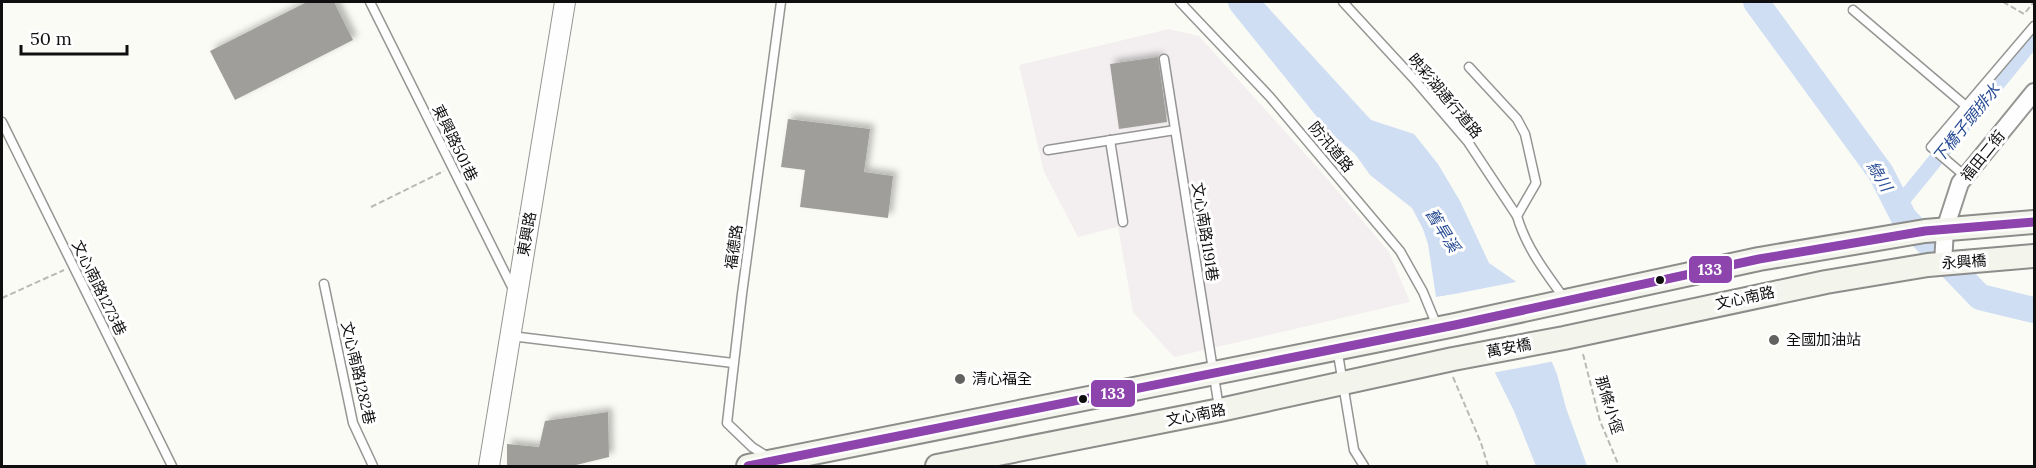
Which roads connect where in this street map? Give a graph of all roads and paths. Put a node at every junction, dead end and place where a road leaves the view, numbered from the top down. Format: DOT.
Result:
graph roads {
  1 [pos="370,2"];
  2 [pos="565,2"];
  3 [pos="781,2"];
  4 [pos="1180,2"];
  5 [pos="1343,2"];
  6 [pos="2003,2"];
  7 [pos="2034,2"];
  8 [pos="1853,10"];
  9 [pos="2034,26"];
  10 [pos="1164,59"];
  11 [pos="1469,67"];
  12 [pos="2034,92"];
  13 [pos="1966,106"];
  14 [pos="2,122"];
  15 [pos="1175,130"];
  16 [pos="1110,140"];
  17 [pos="1048,150"];
  18 [pos="452,167"];
  19 [pos="1965,176"];
  20 [pos="371,207"];
  21 [pos="1517,216"];
  22 [pos="1123,222"];
  23 [pos="2034,222"];
  24 [pos="1935,230"];
  25 [pos="2034,256"];
  26 [pos="1936,265"];
  27 [pos="72,266"];
  28 [pos="324,284"];
  29 [pos="516,295"];
  30 [pos="2,298"];
  31 [pos="1562,302"];
  32 [pos="1446,326"];
  33 [pos="511,336"];
  34 [pos="1573,343"];
  35 [pos="1337,348"];
  36 [pos="733,363"];
  37 [pos="1453,367"];
  38 [pos="1214,372"];
  39 [pos="1344,384"];
  40 [pos="1220,410"];
  41 [pos="781,464"];
  42 [pos="172,466"];
  43 [pos="373,466"];
  44 [pos="489,466"];
  45 [pos="748,466"];
  46 [pos="937,466"];
  47 [pos="1364,466"];
  48 [pos="1488,466"];
  49 [pos="1619,466"];
  1 -- 18 [label="lane, 東興路501巷"];
  2 -- 29 [label="street, 東興路"];
  3 -- 36 [label="lane, 福德路"];
  4 -- 32 [label="lane, 防汛道路"];
  5 -- 21 [label="lane, 映彩湖通行道路"];
  6 -- 7 [label="path"];
  8 -- 13 [label="lane"];
  9 -- 13 [label="lane"];
  10 -- 15 [label="lane, 文心南路1191巷"];
  11 -- 21 [label="lane"];
  12 -- 19 [label="street, 福田二街"];
  13 -- 19 [label="lane"];
  14 -- 27 [label="lane, 文心南路1273巷"];
  15 -- 16 [label="lane"];
  15 -- 38 [label="lane, 文心南路1191巷"];
  16 -- 17 [label="lane"];
  16 -- 22 [label="lane"];
  18 -- 20 [label="path"];
  18 -- 29 [label="lane, 東興路501巷"];
  19 -- 24 [label="street, 福田二街"];
  21 -- 31 [label="lane, 映彩湖通行道路"];
  23 -- 24 [label="main road"];
  24 -- 26 [label="street, 福田二街"];
  24 -- 31 [label="main road"];
  25 -- 26 [label="main road, 永興橋"];
  26 -- 34 [label="main road, 文心南路"];
  27 -- 30 [label="path"];
  27 -- 42 [label="lane, 文心南路1273巷"];
  28 -- 43 [label="lane, 文心南路1282巷"];
  29 -- 33 [label="street, 東興路"];
  31 -- 32 [label="main road"];
  32 -- 35 [label="main road"];
  33 -- 36 [label="lane"];
  33 -- 44 [label="street, 東興路"];
  34 -- 37 [label="main road, 萬安橋"];
  34 -- 49 [label="path, 那條小徑"];
  35 -- 38 [label="main road"];
  35 -- 39 [label="lane"];
  36 -- 41 [label="lane, 福德路"];
  37 -- 39 [label="main road, 文心南路"];
  37 -- 48 [label="path"];
  38 -- 40 [label="lane, 文心南路1191巷"];
  38 -- 41 [label="main road"];
  39 -- 40 [label="main road, 文心南路"];
  39 -- 47 [label="lane"];
  40 -- 46 [label="main road, 文心南路"];
  41 -- 45 [label="main road"];
}
